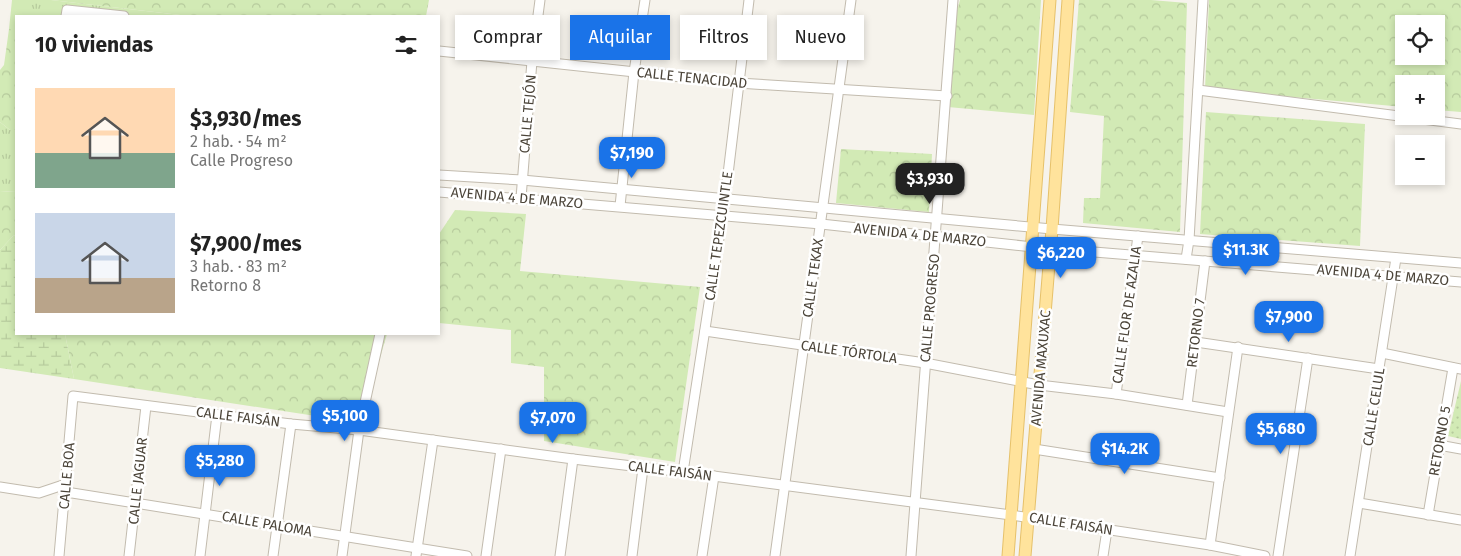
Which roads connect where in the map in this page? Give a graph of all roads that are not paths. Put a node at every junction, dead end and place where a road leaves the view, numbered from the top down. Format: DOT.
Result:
graph roads {
  1 [pos="540,0"];
  2 [pos="645,0"];
  3 [pos="749,0"];
  4 [pos="851,0"];
  5 [pos="953,0"];
  6 [pos="1050,0"];
  7 [pos="1068,0"];
  8 [pos="1202,0"];
  9 [pos="67,13"];
  10 [pos="105,15"];
  11 [pos="440,51"];
  12 [pos="532,61"];
  13 [pos="634,72"];
  14 [pos="738,83"];
  15 [pos="838,90"];
  16 [pos="1198,90"];
  17 [pos="947,96"];
  18 [pos="1461,124"];
  19 [pos="440,175"];
  20 [pos="522,180"];
  21 [pos="621,189"];
  22 [pos="440,192"];
  23 [pos="521,198"];
  24 [pos="724,199"];
  25 [pos="620,206"];
  26 [pos="823,207"];
  27 [pos="722,216"];
  28 [pos="938,218"];
  29 [pos="821,224"];
  30 [pos="1034,227"];
  31 [pos="1052,229"];
  32 [pos="1138,236"];
  33 [pos="936,237"];
  34 [pos="1189,240"];
  35 [pos="1033,247"];
  36 [pos="1051,248"];
  37 [pos="1136,255"];
  38 [pos="1396,258"];
  39 [pos="1186,259"];
  40 [pos="1206,261"];
  41 [pos="1461,263"];
  42 [pos="1394,276"];
  43 [pos="1461,282"];
  44 [pos="705,331"];
  45 [pos="380,335"];
  46 [pos="1196,342"];
  47 [pos="804,346"];
  48 [pos="1238,347"];
  49 [pos="1382,353"];
  50 [pos="1308,358"];
  51 [pos="925,363"];
  52 [pos="1457,368"];
  53 [pos="1380,369"];
  54 [pos="1022,382"];
  55 [pos="1039,385"];
  56 [pos="1116,394"];
  57 [pos="73,396"];
  58 [pos="1186,405"];
  59 [pos="146,406"];
  60 [pos="1228,412"];
  61 [pos="216,415"];
  62 [pos="291,424"];
  63 [pos="359,430"];
  64 [pos="433,440"];
  65 [pos="1439,445"];
  66 [pos="501,449"];
  67 [pos="1034,449"];
  68 [pos="1461,449"];
  69 [pos="573,459"];
  70 [pos="643,468"];
  71 [pos="683,472"];
  72 [pos="714,476"];
  73 [pos="1220,478"];
  74 [pos="785,485"];
  75 [pos="0,486"];
  76 [pos="66,488"];
  77 [pos="136,502"];
  78 [pos="915,503"];
  79 [pos="1359,504"];
  80 [pos="205,513"];
  81 [pos="1011,515"];
  82 [pos="1428,515"];
  83 [pos="1028,518"];
  84 [pos="1461,520"];
  85 [pos="278,526"];
  86 [pos="1107,530"];
  87 [pos="344,537"];
  88 [pos="1210,545"];
  89 [pos="416,552"];
  90 [pos="59,556"];
  91 [pos="129,556"];
  92 [pos="200,556"];
  93 [pos="273,556"];
  94 [pos="342,556"];
  95 [pos="467,556"];
  96 [pos="486,556"];
  97 [pos="560,556"];
  98 [pos="632,556"];
  99 [pos="702,556"];
  100 [pos="775,556"];
  101 [pos="911,556"];
  102 [pos="1008,556"];
  103 [pos="1025,556"];
  104 [pos="1104,556"];
  105 [pos="1265,556"];
  106 [pos="1278,556"];
  107 [pos="1350,556"];
  1 -- 12 [label="street, CALLE TEJÓN"];
  2 -- 13 [label="street"];
  3 -- 14 [label="street, CALLE TEPEZCUINTLE"];
  4 -- 15 [label="street, CALLE TEKAX"];
  5 -- 17 [label="street, CALLE PROGRESO"];
  6 -- 30 [label="main road, AVENIDA MAXUXAC"];
  7 -- 31 [label="main road, AVENIDA MAXUXAC"];
  8 -- 16 [label="street"];
  9 -- 10 [label="street"];
  11 -- 12 [label="street, CALLE TENACIDAD"];
  12 -- 13 [label="street, CALLE TENACIDAD"];
  12 -- 20 [label="street, CALLE TEJÓN"];
  13 -- 14 [label="street, CALLE TENACIDAD"];
  13 -- 21 [label="street"];
  14 -- 15 [label="street, CALLE TENACIDAD"];
  14 -- 24 [label="street, CALLE TEPEZCUINTLE"];
  15 -- 17 [label="street, CALLE TENACIDAD"];
  15 -- 26 [label="street, CALLE TEKAX"];
  16 -- 18 [label="street"];
  16 -- 34 [label="street"];
  17 -- 28 [label="street, CALLE PROGRESO"];
  19 -- 20 [label="street, AVENIDA 4 DE MARZO"];
  20 -- 21 [label="street, AVENIDA 4 DE MARZO"];
  20 -- 23 [label="street, CALLE TEJÓN"];
  21 -- 24 [label="street, AVENIDA 4 DE MARZO"];
  21 -- 25 [label="street"];
  22 -- 23 [label="street, AVENIDA 4 DE MARZO"];
  23 -- 25 [label="street, AVENIDA 4 DE MARZO"];
  24 -- 26 [label="street, AVENIDA 4 DE MARZO"];
  24 -- 27 [label="street, CALLE TEPEZCUINTLE"];
  25 -- 27 [label="street, AVENIDA 4 DE MARZO"];
  26 -- 28 [label="street, AVENIDA 4 DE MARZO"];
  26 -- 29 [label="street, CALLE TEKAX"];
  27 -- 29 [label="street, AVENIDA 4 DE MARZO"];
  27 -- 44 [label="street, CALLE TEPEZCUINTLE"];
  28 -- 30 [label="street, AVENIDA 4 DE MARZO"];
  28 -- 33 [label="street, CALLE PROGRESO"];
  29 -- 33 [label="street, AVENIDA 4 DE MARZO"];
  29 -- 47 [label="street, CALLE TEKAX"];
  30 -- 31 [label="street, AVENIDA 4 DE MARZO"];
  30 -- 35 [label="main road, AVENIDA MAXUXAC"];
  31 -- 32 [label="street, AVENIDA 4 DE MARZO"];
  31 -- 36 [label="main road, AVENIDA MAXUXAC"];
  32 -- 34 [label="street, AVENIDA 4 DE MARZO"];
  32 -- 37 [label="street, CALLE FLOR DE AZALIA"];
  33 -- 35 [label="street, AVENIDA 4 DE MARZO"];
  33 -- 51 [label="street, CALLE PROGRESO"];
  34 -- 38 [label="street, AVENIDA 4 DE MARZO"];
  34 -- 39 [label="street"];
  35 -- 36 [label="street, AVENIDA 4 DE MARZO"];
  35 -- 54 [label="main road, AVENIDA MAXUXAC"];
  36 -- 37 [label="street, AVENIDA 4 DE MARZO"];
  36 -- 55 [label="main road, AVENIDA MAXUXAC"];
  37 -- 39 [label="street, AVENIDA 4 DE MARZO"];
  37 -- 56 [label="street, CALLE FLOR DE AZALIA"];
  38 -- 41 [label="street, AVENIDA 4 DE MARZO"];
  38 -- 42 [label="street, CALLE CELUL"];
  39 -- 40 [label="street, AVENIDA 4 DE MARZO"];
  40 -- 42 [label="street, AVENIDA 4 DE MARZO"];
  40 -- 46 [label="street, RETORNO 7"];
  42 -- 43 [label="street, AVENIDA 4 DE MARZO"];
  42 -- 49 [label="street, CALLE CELUL"];
  44 -- 47 [label="street, CALLE TÓRTOLA"];
  44 -- 71 [label="street, CALLE TEPEZCUINTLE"];
  45 -- 63 [label="street"];
  46 -- 48 [label="street"];
  46 -- 58 [label="street, RETORNO 7"];
  47 -- 51 [label="street, CALLE TÓRTOLA"];
  47 -- 74 [label="street, CALLE TEKAX"];
  48 -- 50 [label="street"];
  48 -- 60 [label="street"];
  49 -- 52 [label="street"];
  49 -- 53 [label="street, CALLE CELUL"];
  50 -- 53 [label="street"];
  50 -- 106 [label="street"];
  51 -- 54 [label="street, CALLE TÓRTOLA"];
  51 -- 78 [label="street, CALLE PROGRESO"];
  52 -- 65 [label="street, RETORNO 5"];
  53 -- 79 [label="street, CALLE CELUL"];
  54 -- 55 [label="street, CALLE TÓRTOLA"];
  54 -- 81 [label="main road, AVENIDA MAXUXAC"];
  55 -- 56 [label="street, CALLE TÓRTOLA"];
  55 -- 67 [label="main road, AVENIDA MAXUXAC"];
  56 -- 58 [label="street, CALLE TÓRTOLA"];
  57 -- 59 [label="street, CALLE FAISÁN"];
  57 -- 76 [label="street, CALLE BOA"];
  58 -- 60 [label="street, CALLE TÓRTOLA"];
  59 -- 61 [label="street, CALLE FAISÁN"];
  59 -- 77 [label="street, CALLE JAGUAR"];
  60 -- 73 [label="street"];
  61 -- 62 [label="street, CALLE FAISÁN"];
  61 -- 80 [label="street"];
  62 -- 63 [label="street, CALLE FAISÁN"];
  62 -- 85 [label="street"];
  63 -- 64 [label="street, CALLE FAISÁN"];
  63 -- 87 [label="street"];
  64 -- 66 [label="street, CALLE FAISÁN"];
  64 -- 89 [label="street"];
  65 -- 68 [label="street"];
  65 -- 82 [label="street, RETORNO 5"];
  66 -- 69 [label="street, CALLE FAISÁN"];
  66 -- 96 [label="street"];
  67 -- 73 [label="street"];
  67 -- 83 [label="main road, AVENIDA MAXUXAC"];
  69 -- 70 [label="street, CALLE FAISÁN"];
  69 -- 97 [label="street"];
  70 -- 71 [label="street, CALLE FAISÁN"];
  70 -- 98 [label="street"];
  71 -- 72 [label="street, CALLE FAISÁN"];
  72 -- 74 [label="street, CALLE FAISÁN"];
  72 -- 99 [label="street"];
  73 -- 88 [label="street"];
  74 -- 78 [label="street, CALLE FAISÁN"];
  74 -- 100 [label="street, CALLE TEKAX"];
  75 -- 76 [label="street"];
  76 -- 77 [label="street, CALLE PALOMA"];
  76 -- 90 [label="street, CALLE BOA"];
  77 -- 80 [label="street, CALLE PALOMA"];
  77 -- 91 [label="street, CALLE JAGUAR"];
  78 -- 81 [label="street, CALLE FAISÁN"];
  78 -- 101 [label="street, CALLE PROGRESO"];
  79 -- 82 [label="street"];
  79 -- 107 [label="street, CALLE CELUL"];
  80 -- 85 [label="street, CALLE PALOMA"];
  80 -- 92 [label="street"];
  81 -- 83 [label="street, CALLE FAISÁN"];
  81 -- 102 [label="main road, AVENIDA MAXUXAC"];
  82 -- 84 [label="street"];
  83 -- 86 [label="street, CALLE FAISÁN"];
  83 -- 103 [label="main road, AVENIDA MAXUXAC"];
  85 -- 87 [label="street, CALLE PALOMA"];
  85 -- 93 [label="street"];
  86 -- 88 [label="street, CALLE FAISÁN"];
  86 -- 104 [label="street"];
  87 -- 89 [label="street, CALLE PALOMA"];
  87 -- 94 [label="street"];
  88 -- 105 [label="street, CALLE FAISÁN"];
  89 -- 95 [label="street, CALLE PALOMA"];
}
